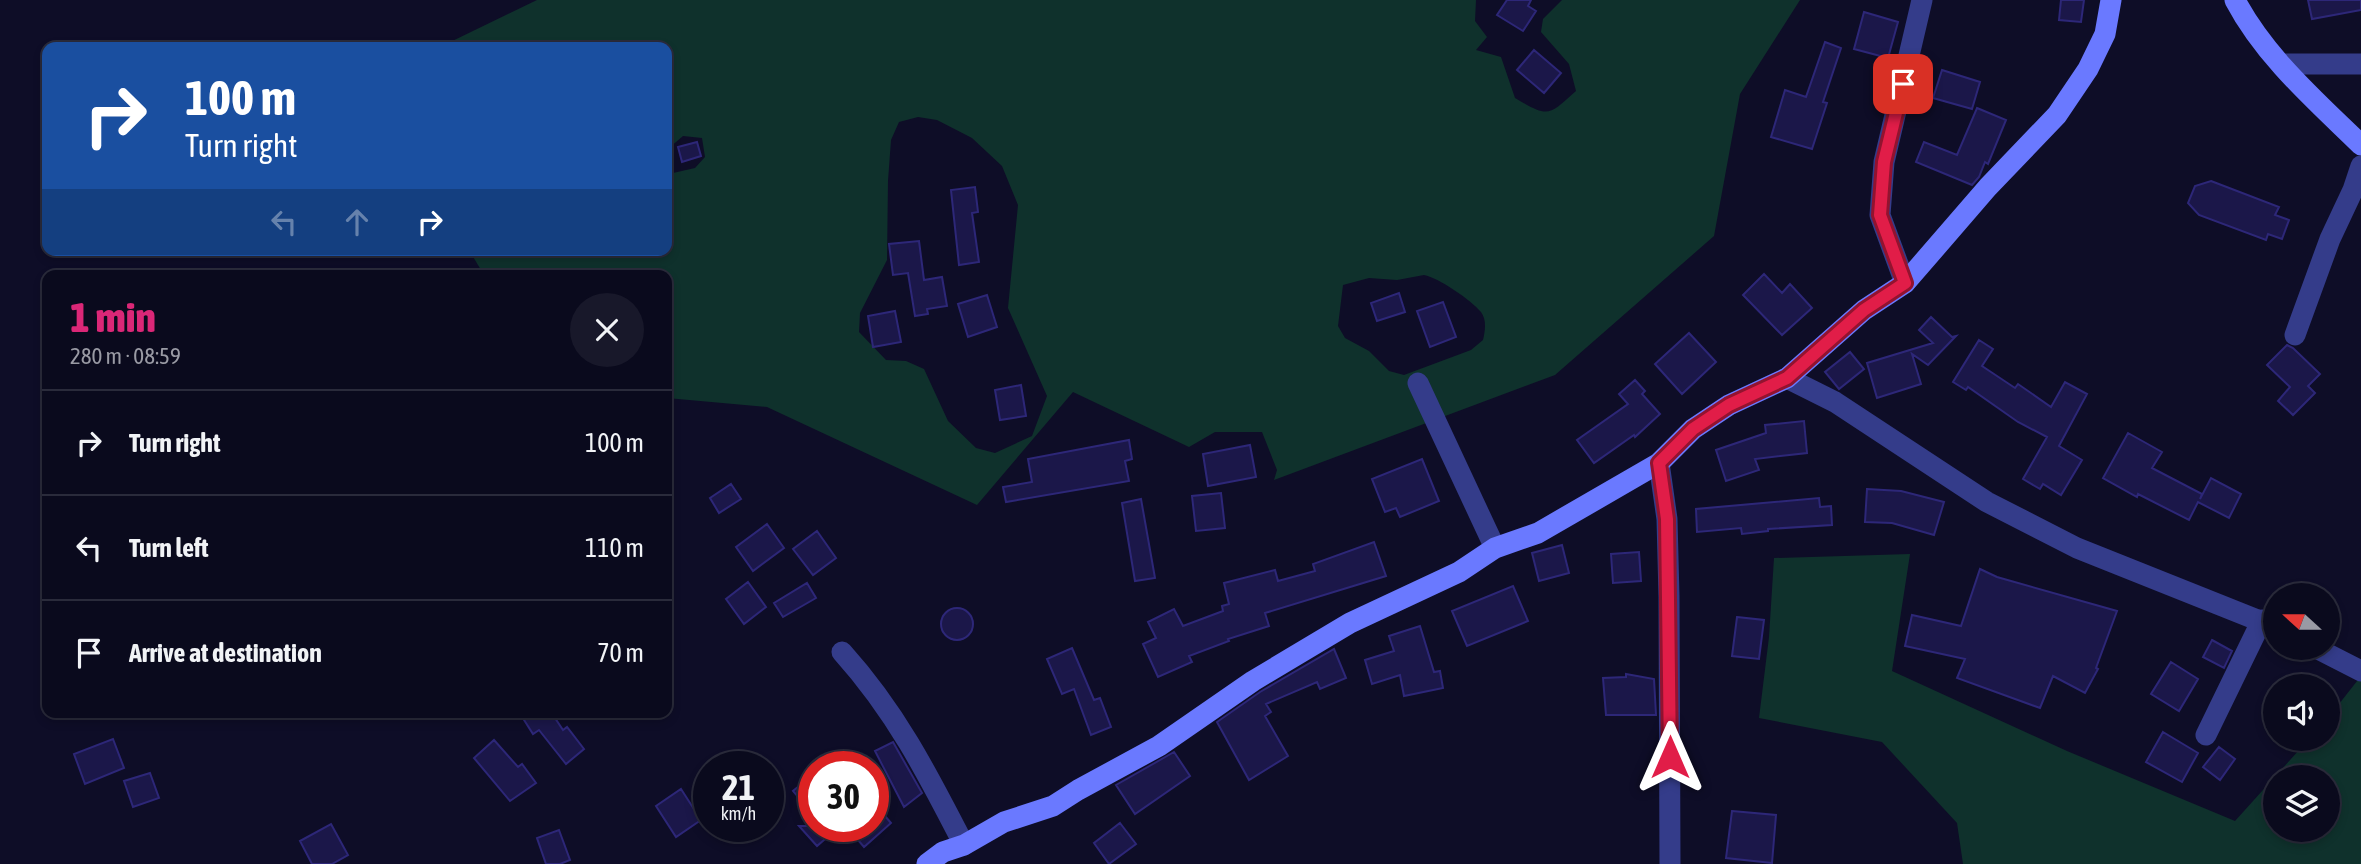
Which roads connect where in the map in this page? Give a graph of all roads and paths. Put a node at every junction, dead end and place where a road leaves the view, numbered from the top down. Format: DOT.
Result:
graph roads {
  1 [pos="1922,0"];
  2 [pos="2112,0"];
  3 [pos="2235,0"];
  4 [pos="2281,64"];
  5 [pos="2361,64"];
  6 [pos="2361,145"];
  7 [pos="2361,166"];
  8 [pos="1905,283"];
  9 [pos="2295,335"];
  10 [pos="1787,378"];
  11 [pos="1418,383"];
  12 [pos="1659,463"];
  13 [pos="1495,548"];
  14 [pos="2263,622"];
  15 [pos="2263,633"];
  16 [pos="842,652"];
  17 [pos="2339,660"];
  18 [pos="2361,671"];
  19 [pos="2206,735"];
  20 [pos="964,845"];
  21 [pos="927,864"];
  22 [pos="1670,864"];
  1 -- 8 [label="street"];
  2 -- 8 [label="street"];
  3 -- 4 [label="street"];
  4 -- 5 [label="street"];
  4 -- 6 [label="street"];
  7 -- 9 [label="street"];
  8 -- 10 [label="street"];
  10 -- 12 [label="street"];
  10 -- 14 [label="street"];
  11 -- 13 [label="street"];
  12 -- 13 [label="street"];
  12 -- 22 [label="street"];
  13 -- 20 [label="street"];
  15 -- 19 [label="street"];
  16 -- 20 [label="street"];
  17 -- 18 [label="street"];
  20 -- 21 [label="street"];
}
